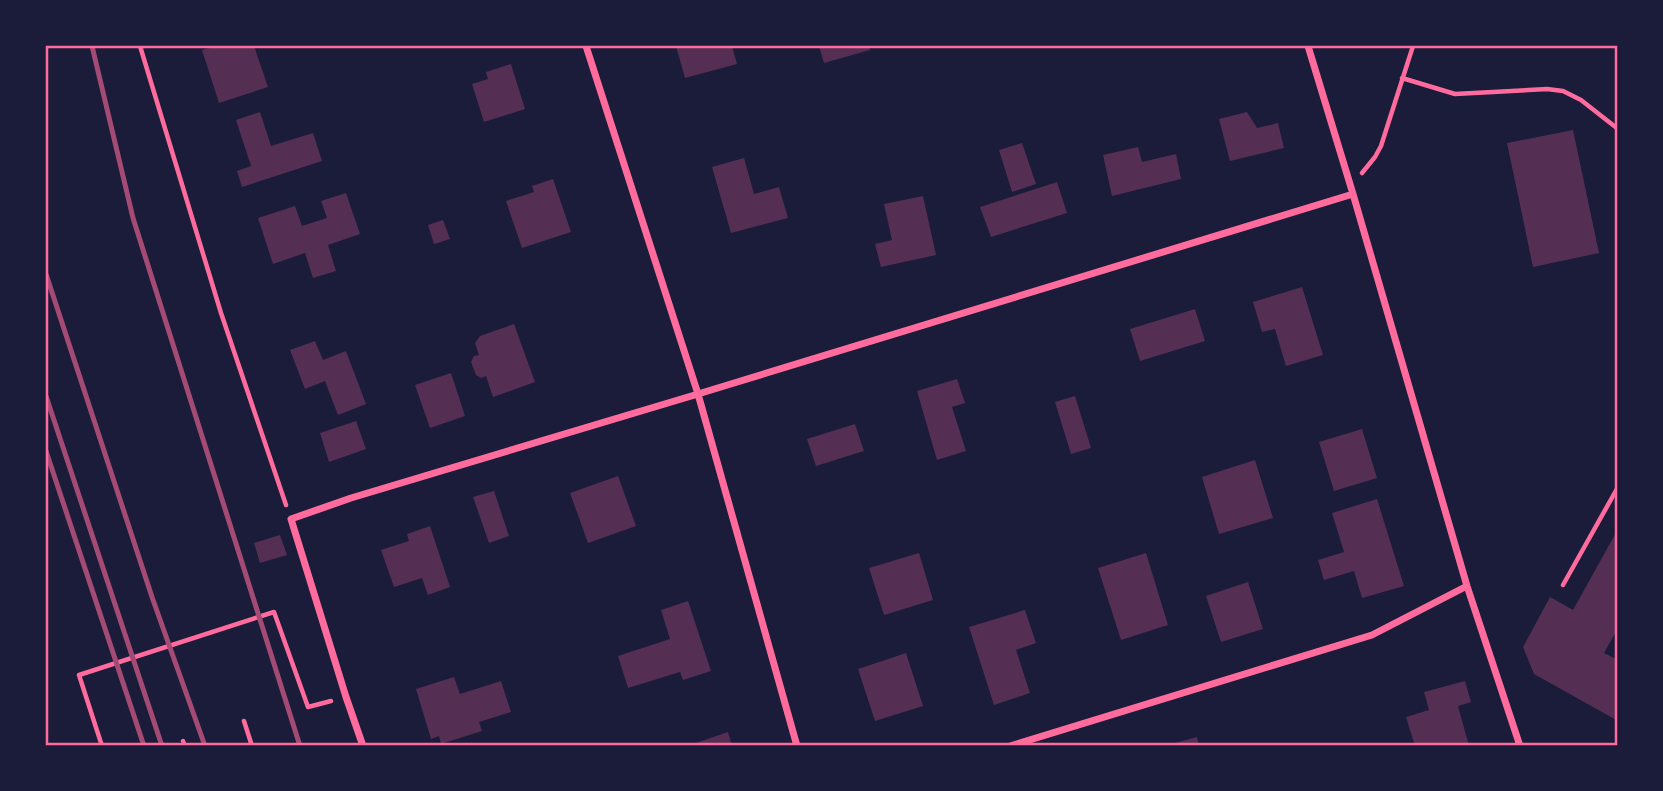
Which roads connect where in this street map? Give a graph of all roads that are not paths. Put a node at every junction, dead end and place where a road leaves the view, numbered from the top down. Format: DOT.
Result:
graph roads {
  1 [pos="586,46"];
  2 [pos="1308,46"];
  3 [pos="1353,194"];
  4 [pos="698,394"];
  5 [pos="1466,586"];
  6 [pos="363,746"];
  7 [pos="797,746"];
  8 [pos="1010,746"];
  9 [pos="1520,746"];
  1 -- 4 [label="street"];
  2 -- 3 [label="street"];
  3 -- 4 [label="street"];
  3 -- 5 [label="street"];
  4 -- 6 [label="street"];
  4 -- 7 [label="street"];
  5 -- 8 [label="street"];
  5 -- 9 [label="street"];
}
